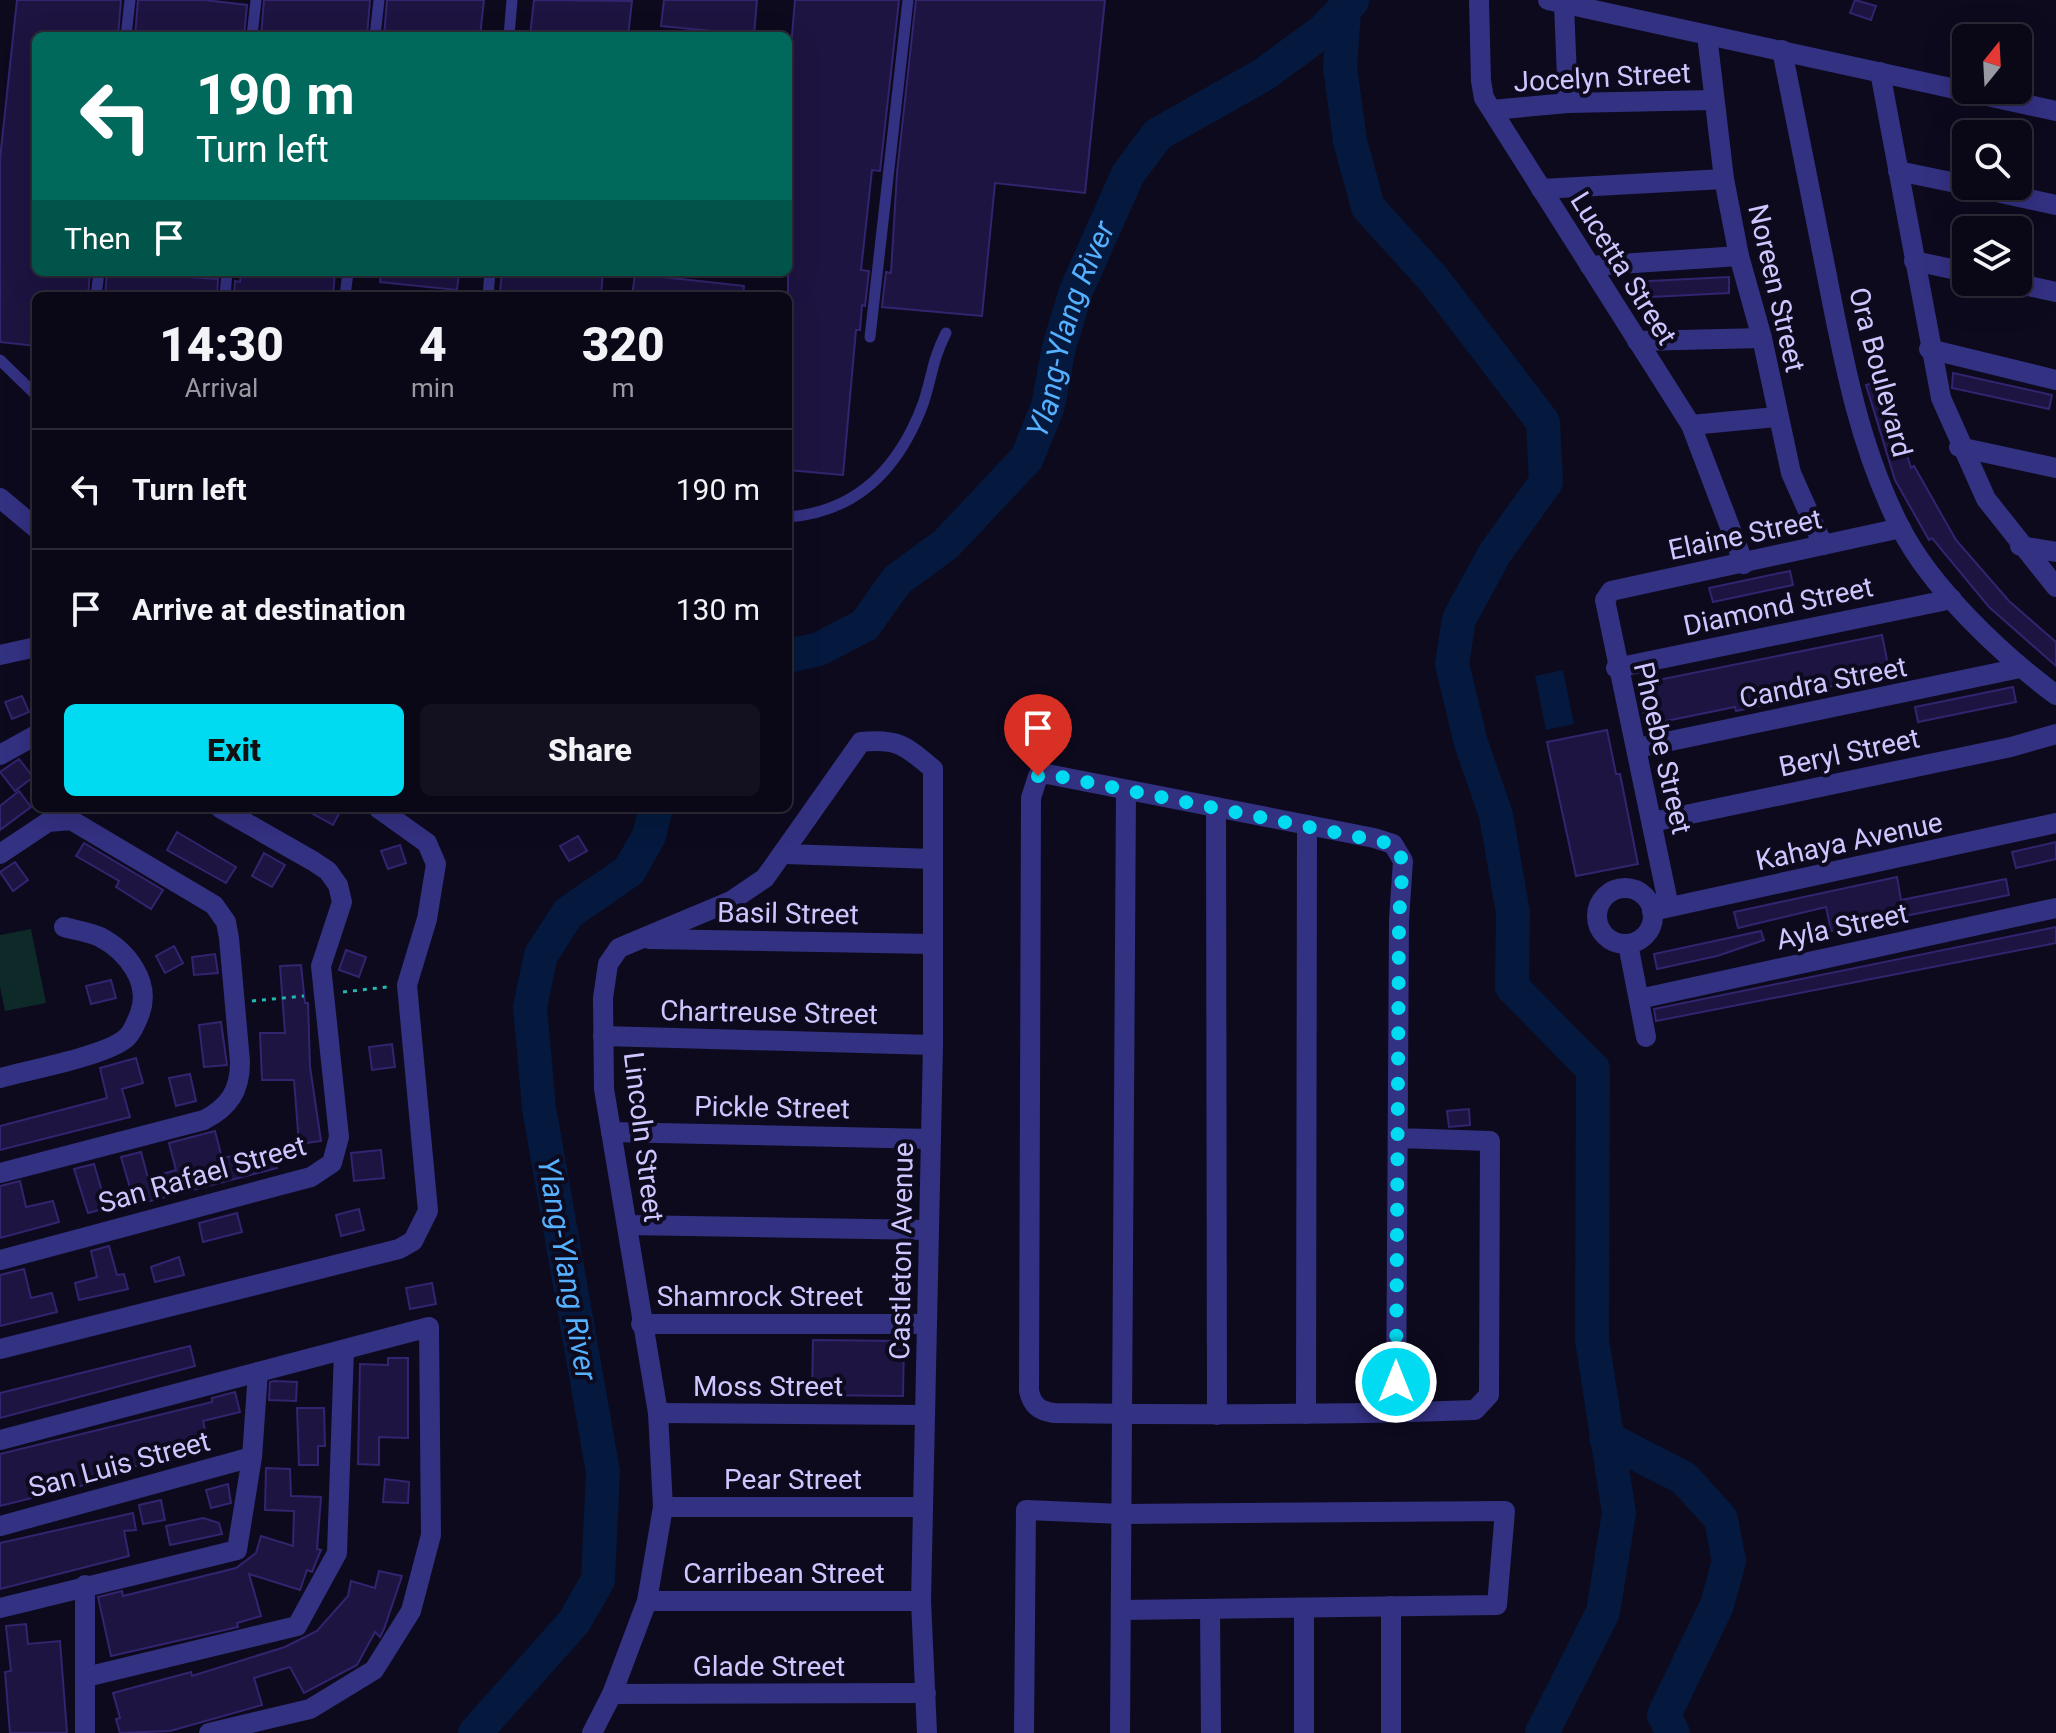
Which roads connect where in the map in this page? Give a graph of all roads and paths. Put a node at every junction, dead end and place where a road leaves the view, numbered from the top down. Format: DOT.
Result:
graph roads {
  1 [pos="130,0"];
  2 [pos="256,0"];
  3 [pos="379,0"];
  4 [pos="512,0"];
  5 [pos="908,0"];
  6 [pos="1479,0"];
  7 [pos="1556,2"];
  8 [pos="126,32"];
  9 [pos="252,32"];
  10 [pos="375,32"];
  11 [pos="509,32"];
  12 [pos="1707,35"];
  13 [pos="1782,50"];
  14 [pos="1880,72"];
  15 [pos="1714,100"];
  16 [pos="1568,103"];
  17 [pos="1492,110"];
  18 [pos="2056,111"];
  19 [pos="1898,171"];
  20 [pos="1724,179"];
  21 [pos="1952,183"];
  22 [pos="1541,189"];
  23 [pos="2032,200"];
  24 [pos="2056,205"];
  25 [pos="1739,256"];
  26 [pos="1914,261"];
  27 [pos="1590,266"];
  28 [pos="1952,269"];
  29 [pos="2032,287"];
  30 [pos="2056,292"];
  31 [pos="946,333"];
  32 [pos="870,337"];
  33 [pos="1762,338"];
  34 [pos="1637,341"];
  35 [pos="1929,349"];
  36 [pos="0,360"];
  37 [pos="2056,380"];
  38 [pos="32,391"];
  39 [pos="1776,417"];
  40 [pos="1691,425"];
  41 [pos="1959,447"];
  42 [pos="2056,468"];
  43 [pos="0,498"];
  44 [pos="792,516"];
  45 [pos="32,525"];
  46 [pos="1901,528"];
  47 [pos="1823,545"];
  48 [pos="2020,546"];
  49 [pos="2056,552"];
  50 [pos="1744,564"];
  51 [pos="2056,587"];
  52 [pos="1952,599"];
  53 [pos="1605,600"];
  54 [pos="32,648"];
  55 [pos="0,655"];
  56 [pos="1616,668"];
  57 [pos="2020,668"];
  58 [pos="2056,695"];
  59 [pos="2056,734"];
  60 [pos="32,737"];
  61 [pos="1637,748"];
  62 [pos="0,755"];
  63 [pos="933,769"];
  64 [pos="1126,790"];
  65 [pos="1216,807"];
  66 [pos="227,812"];
  67 [pos="384,812"];
  68 [pos="1652,822"];
  69 [pos="2056,823"];
  70 [pos="1307,825"];
  71 [pos="0,854"];
  72 [pos="785,854"];
  73 [pos="933,859"];
  74 [pos="2056,908"];
  75 [pos="1661,909"];
  76 [pos="64,927"];
  77 [pos="642,939"];
  78 [pos="933,944"];
  79 [pos="1628,944"];
  80 [pos="1639,999"];
  81 [pos="603,1036"];
  82 [pos="1646,1037"];
  83 [pos="933,1045"];
  84 [pos="0,1078"];
  85 [pos="611,1132"];
  86 [pos="1398,1138"];
  87 [pos="931,1139"];
  88 [pos="0,1173"];
  89 [pos="627,1225"];
  90 [pos="929,1230"];
  91 [pos="0,1260"];
  92 [pos="641,1324"];
  93 [pos="927,1324"];
  94 [pos="0,1349"];
  95 [pos="344,1350"];
  96 [pos="258,1372"];
  97 [pos="658,1413"];
  98 [pos="1396,1413"];
  99 [pos="1122,1414"];
  100 [pos="1306,1414"];
  101 [pos="925,1415"];
  102 [pos="1217,1415"];
  103 [pos="0,1440"];
  104 [pos="252,1457"];
  105 [pos="663,1507"];
  106 [pos="923,1507"];
  107 [pos="1122,1514"];
  108 [pos="0,1526"];
  109 [pos="85,1585"];
  110 [pos="647,1601"];
  111 [pos="921,1601"];
  112 [pos="1391,1606"];
  113 [pos="0,1608"];
  114 [pos="1304,1608"];
  115 [pos="1210,1609"];
  116 [pos="1121,1610"];
  117 [pos="86,1677"];
  118 [pos="926,1693"];
  119 [pos="612,1694"];
  120 [pos="85,1733"];
  121 [pos="209,1733"];
  122 [pos="592,1733"];
  123 [pos="927,1733"];
  124 [pos="1024,1733"];
  125 [pos="1120,1733"];
  126 [pos="1211,1733"];
  127 [pos="1304,1733"];
  128 [pos="1391,1733"];
  1 -- 8 [label="lane"];
  2 -- 9 [label="lane"];
  3 -- 10 [label="lane"];
  4 -- 11 [label="lane"];
  5 -- 32 [label="lane"];
  6 -- 17 [label="street, Lucetta Street"];
  7 -- 12 [label="street"];
  7 -- 16 [label="street"];
  12 -- 13 [label="street"];
  12 -- 15 [label="street, Noreen Street"];
  13 -- 14 [label="street"];
  13 -- 46 [label="street, Ora Boulevard"];
  14 -- 18 [label="street"];
  14 -- 19 [label="street"];
  15 -- 16 [label="street, Jocelyn Street"];
  15 -- 20 [label="street, Noreen Street"];
  16 -- 17 [label="street, Jocelyn Street"];
  17 -- 22 [label="street, Lucetta Street"];
  19 -- 21 [label="street"];
  19 -- 26 [label="street"];
  20 -- 22 [label="street"];
  20 -- 25 [label="street, Noreen Street"];
  22 -- 27 [label="street, Lucetta Street"];
  23 -- 24 [label="street"];
  25 -- 27 [label="street"];
  25 -- 33 [label="street, Noreen Street"];
  26 -- 28 [label="street"];
  26 -- 35 [label="street"];
  27 -- 34 [label="street, Lucetta Street"];
  29 -- 30 [label="street"];
  31 -- 44 [label="lane"];
  33 -- 34 [label="street"];
  33 -- 39 [label="street, Noreen Street"];
  34 -- 40 [label="street, Lucetta Street"];
  35 -- 37 [label="street"];
  35 -- 41 [label="street"];
  36 -- 38 [label="lane"];
  39 -- 40 [label="street"];
  39 -- 47 [label="street, Noreen Street"];
  40 -- 50 [label="street, Lucetta Street"];
  41 -- 42 [label="street"];
  41 -- 48 [label="street"];
  43 -- 45 [label="street"];
  46 -- 47 [label="street, Elaine Street"];
  46 -- 52 [label="street, Ora Boulevard"];
  47 -- 50 [label="street, Elaine Street"];
  48 -- 49 [label="street"];
  48 -- 51 [label="street"];
  50 -- 53 [label="street, Elaine Street"];
  52 -- 56 [label="street, Diamond Street"];
  52 -- 57 [label="street, Ora Boulevard"];
  53 -- 56 [label="street, Phoebe Street"];
  54 -- 55 [label="street"];
  56 -- 61 [label="street, Phoebe Street"];
  57 -- 58 [label="street, Ora Boulevard"];
  57 -- 61 [label="street, Candra Street"];
  59 -- 68 [label="street, Beryl Street"];
  60 -- 62 [label="street"];
  61 -- 68 [label="street, Phoebe Street"];
  63 -- 72 [label="street, Lincoln Street"];
  63 -- 73 [label="street, Castleton Avenue"];
  64 -- 65 [label="street"];
  64 -- 99 [label="street"];
  64 -- 99 [label="street"];
  65 -- 70 [label="street"];
  65 -- 102 [label="street"];
  66 -- 91 [label="street, San Rafael Street"];
  67 -- 94 [label="street"];
  68 -- 75 [label="street, Phoebe Street"];
  69 -- 75 [label="street, Kahaya Avenue"];
  70 -- 86 [label="street"];
  70 -- 100 [label="street"];
  71 -- 88 [label="street"];
  72 -- 73 [label="street"];
  72 -- 77 [label="street, Lincoln Street"];
  73 -- 78 [label="street, Castleton Avenue"];
  74 -- 80 [label="street, Ayla Street"];
  75 -- 79 [label="street"];
  75 -- 79 [label="street"];
  76 -- 84 [label="street"];
  77 -- 78 [label="street, Basil Street"];
  77 -- 81 [label="street, Lincoln Street"];
  78 -- 83 [label="street, Castleton Avenue"];
  79 -- 80 [label="street"];
  80 -- 82 [label="street"];
  81 -- 83 [label="street, Chartreuse Street"];
  81 -- 85 [label="street, Lincoln Street"];
  83 -- 87 [label="street, Castleton Avenue"];
  85 -- 87 [label="street, Pickle Street"];
  85 -- 89 [label="street, Lincoln Street"];
  86 -- 98 [label="street"];
  86 -- 98 [label="street"];
  87 -- 90 [label="street, Castleton Avenue"];
  89 -- 90 [label="street"];
  89 -- 92 [label="street, Lincoln Street"];
  90 -- 93 [label="street, Castleton Avenue"];
  92 -- 93 [label="street, Shamrock Street"];
  92 -- 97 [label="street, Lincoln Street"];
  93 -- 101 [label="street, Castleton Avenue"];
  95 -- 96 [label="street"];
  95 -- 117 [label="street"];
  95 -- 121 [label="street"];
  96 -- 103 [label="street"];
  96 -- 104 [label="street"];
  97 -- 101 [label="street, Moss Street"];
  97 -- 105 [label="street, Lincoln Street"];
  98 -- 100 [label="street"];
  99 -- 102 [label="street"];
  99 -- 107 [label="street"];
  100 -- 102 [label="street"];
  101 -- 106 [label="street, Castleton Avenue"];
  104 -- 108 [label="street, San Luis Street"];
  104 -- 109 [label="street"];
  105 -- 106 [label="street, Pear Street"];
  105 -- 110 [label="street, Lincoln Street"];
  106 -- 111 [label="street, Castleton Avenue"];
  107 -- 112 [label="street"];
  107 -- 116 [label="street"];
  107 -- 124 [label="street"];
  109 -- 113 [label="street"];
  109 -- 117 [label="street"];
  110 -- 111 [label="street, Carribean Street"];
  110 -- 119 [label="street, Lincoln Street"];
  111 -- 118 [label="street, Castleton Avenue"];
  112 -- 114 [label="street"];
  112 -- 128 [label="street"];
  114 -- 115 [label="street"];
  114 -- 127 [label="street"];
  115 -- 116 [label="street"];
  115 -- 126 [label="street"];
  116 -- 125 [label="street"];
  117 -- 120 [label="street"];
  118 -- 119 [label="street, Glade Street"];
  118 -- 123 [label="street, Castleton Avenue"];
  119 -- 122 [label="street, Lincoln Street"];
}
